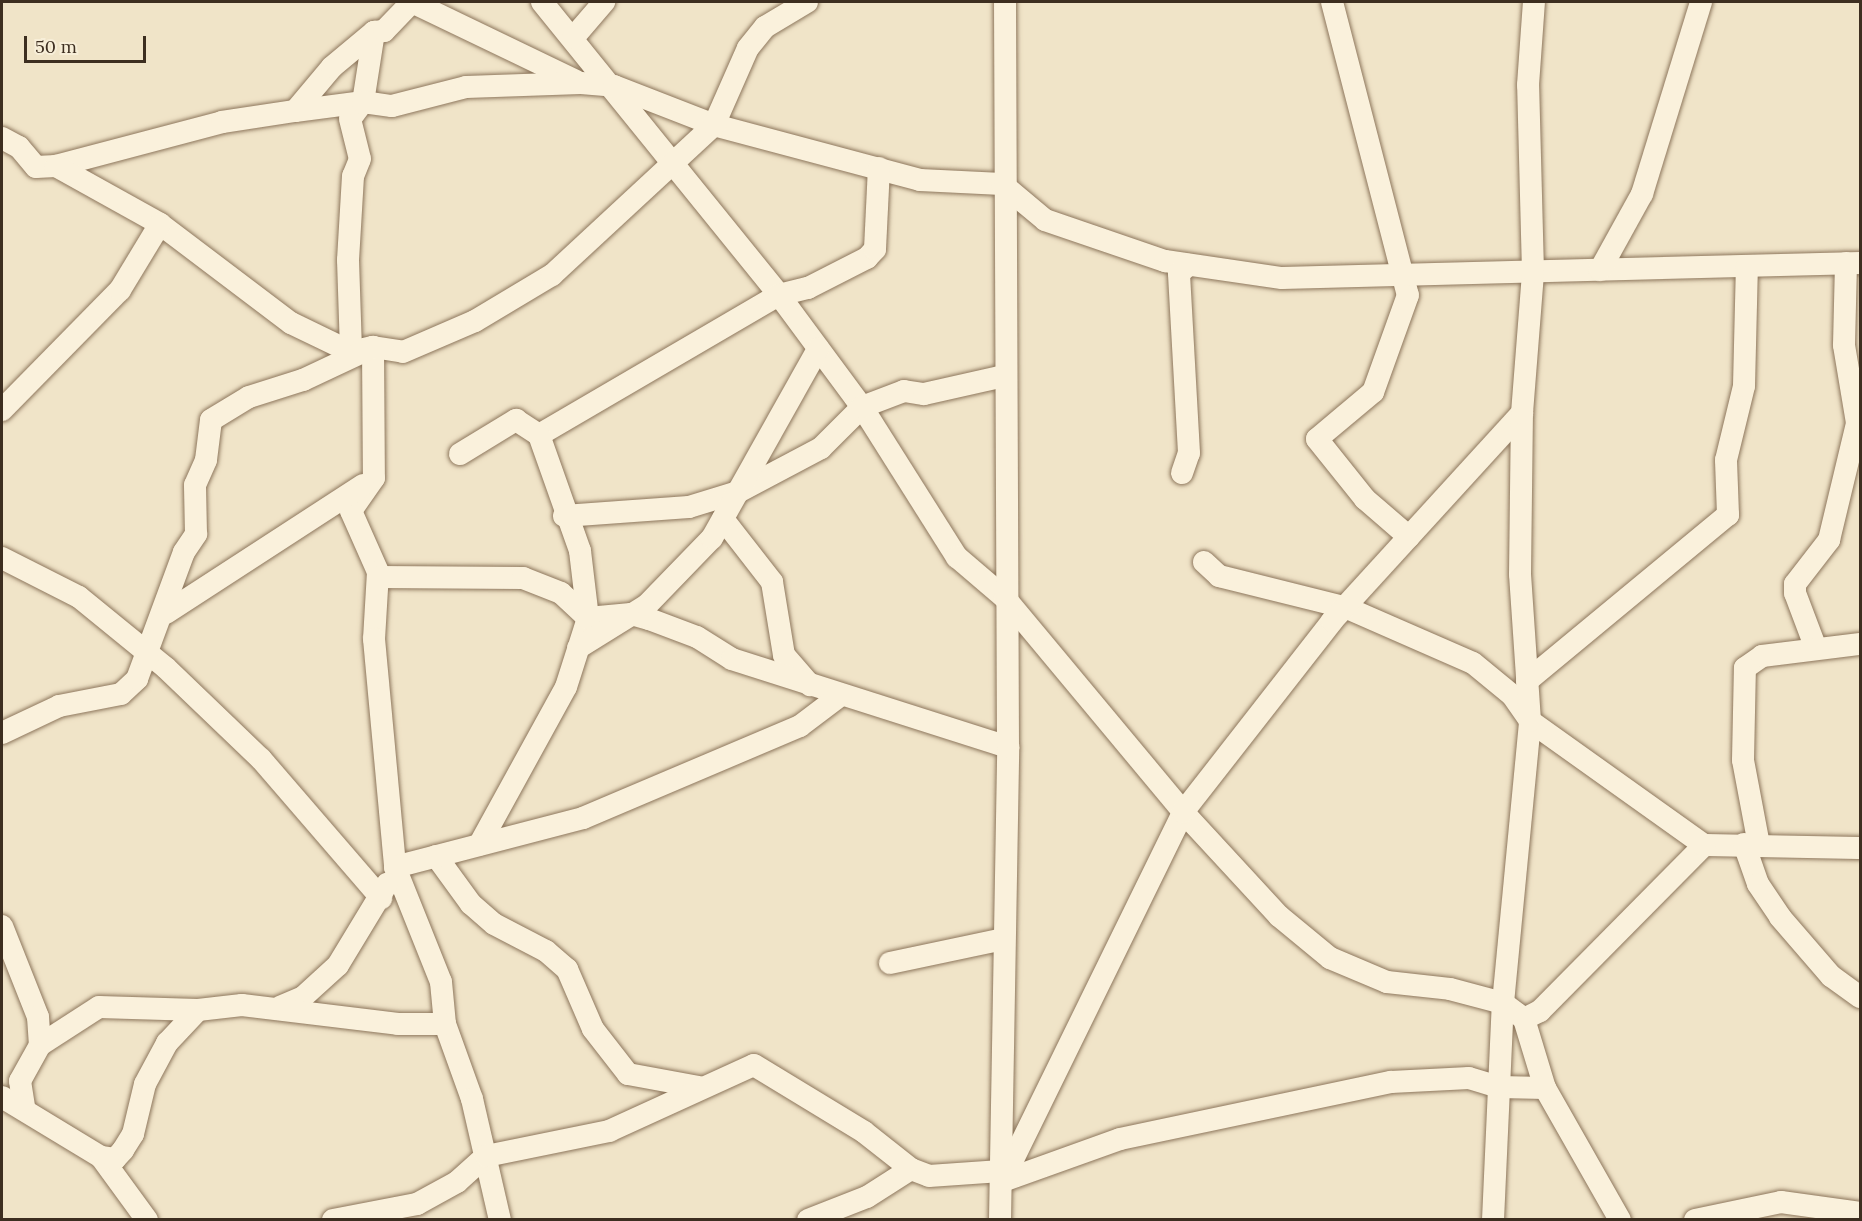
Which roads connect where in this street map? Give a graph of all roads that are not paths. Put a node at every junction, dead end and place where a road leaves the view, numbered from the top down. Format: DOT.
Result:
graph roads {
  1 [pos="542,2"];
  2 [pos="604,2"];
  3 [pos="807,2"];
  4 [pos="1005,2"];
  5 [pos="1332,2"];
  6 [pos="1534,2"];
  7 [pos="1701,2"];
  8 [pos="374,32"];
  9 [pos="573,38"];
  10 [pos="581,83"];
  11 [pos="614,86"];
  12 [pos="363,102"];
  13 [pos="295,111"];
  14 [pos="714,125"];
  15 [pos="2,138"];
  16 [pos="670,160"];
  17 [pos="56,166"];
  18 [pos="879,168"];
  19 [pos="1002,184"];
  20 [pos="160,224"];
  21 [pos="1853,263"];
  22 [pos="1189,265"];
  23 [pos="1747,267"];
  24 [pos="1600,270"];
  25 [pos="1533,272"];
  26 [pos="1404,274"];
  27 [pos="779,295"];
  28 [pos="818,349"];
  29 [pos="362,350"];
  30 [pos="1004,376"];
  31 [pos="862,407"];
  32 [pos="2,410"];
  33 [pos="1522,413"];
  34 [pos="539,435"];
  35 [pos="460,454"];
  36 [pos="1182,473"];
  37 [pos="374,478"];
  38 [pos="738,492"];
  39 [pos="564,516"];
  40 [pos="723,519"];
  41 [pos="1409,537"];
  42 [pos="2,558"];
  43 [pos="1204,562"];
  44 [pos="378,577"];
  45 [pos="1005,598"];
  46 [pos="1347,608"];
  47 [pos="166,613"];
  48 [pos="631,614"];
  49 [pos="588,618"];
  50 [pos="1860,644"];
  51 [pos="1815,646"];
  52 [pos="578,648"];
  53 [pos="144,654"];
  54 [pos="1527,681"];
  55 [pos="811,686"];
  56 [pos="841,695"];
  57 [pos="1530,721"];
  58 [pos="2,733"];
  59 [pos="1008,747"];
  60 [pos="1183,812"];
  61 [pos="479,844"];
  62 [pos="1704,845"];
  63 [pos="1751,845"];
  64 [pos="1860,848"];
  65 [pos="436,856"];
  66 [pos="395,867"];
  67 [pos="381,898"];
  68 [pos="2,926"];
  69 [pos="1004,939"];
  70 [pos="890,963"];
  71 [pos="1860,997"];
  72 [pos="1503,1003"];
  73 [pos="280,1007"];
  74 [pos="198,1011"];
  75 [pos="1524,1019"];
  76 [pos="445,1024"];
  77 [pos="40,1045"];
  78 [pos="699,1087"];
  79 [pos="1499,1087"];
  80 [pos="1545,1088"];
  81 [pos="2,1097"];
  82 [pos="24,1107"];
  83 [pos="486,1156"];
  84 [pos="101,1157"];
  85 [pos="911,1168"];
  86 [pos="1002,1176"];
  87 [pos="1860,1213"];
  88 [pos="996,1215"];
  89 [pos="147,1220"];
  90 [pos="333,1220"];
  91 [pos="500,1220"];
  92 [pos="808,1220"];
  93 [pos="1493,1220"];
  94 [pos="1620,1220"];
  95 [pos="1695,1220"];
  1 -- 9 [label="street"];
  2 -- 9 [label="street"];
  3 -- 14 [label="street"];
  4 -- 19 [label="street"];
  5 -- 26 [label="street"];
  6 -- 25 [label="street"];
  7 -- 24 [label="street"];
  8 -- 10 [label="street"];
  8 -- 12 [label="street"];
  8 -- 13 [label="street"];
  9 -- 11 [label="street"];
  10 -- 11 [label="street"];
  10 -- 12 [label="street"];
  11 -- 14 [label="street"];
  11 -- 16 [label="street"];
  12 -- 13 [label="street"];
  12 -- 29 [label="street"];
  13 -- 17 [label="street"];
  14 -- 16 [label="street"];
  14 -- 18 [label="street"];
  15 -- 17 [label="street"];
  16 -- 27 [label="street"];
  16 -- 29 [label="street"];
  17 -- 20 [label="street"];
  18 -- 19 [label="street"];
  18 -- 27 [label="street"];
  19 -- 22 [label="street"];
  19 -- 30 [label="street"];
  20 -- 29 [label="street"];
  20 -- 32 [label="street"];
  21 -- 23 [label="street"];
  21 -- 51 [label="street"];
  22 -- 26 [label="street"];
  22 -- 36 [label="street"];
  23 -- 24 [label="street"];
  23 -- 54 [label="street"];
  24 -- 25 [label="street"];
  25 -- 26 [label="street"];
  25 -- 33 [label="street"];
  26 -- 41 [label="street"];
  27 -- 28 [label="street"];
  27 -- 34 [label="street"];
  28 -- 31 [label="street"];
  28 -- 38 [label="street"];
  29 -- 37 [label="street"];
  29 -- 47 [label="street"];
  30 -- 31 [label="street"];
  30 -- 45 [label="street"];
  31 -- 38 [label="street"];
  31 -- 45 [label="street"];
  33 -- 41 [label="street"];
  33 -- 54 [label="street"];
  34 -- 35 [label="street"];
  34 -- 39 [label="street"];
  37 -- 44 [label="street"];
  37 -- 47 [label="street"];
  38 -- 39 [label="street"];
  38 -- 40 [label="street"];
  39 -- 49 [label="street"];
  40 -- 48 [label="street"];
  40 -- 55 [label="street"];
  41 -- 46 [label="street"];
  42 -- 53 [label="street"];
  43 -- 46 [label="street"];
  44 -- 49 [label="street"];
  44 -- 66 [label="street"];
  45 -- 59 [label="street"];
  45 -- 60 [label="street"];
  46 -- 57 [label="street"];
  46 -- 60 [label="street"];
  47 -- 53 [label="street"];
  48 -- 49 [label="street"];
  48 -- 52 [label="street"];
  48 -- 55 [label="street"];
  49 -- 52 [label="street"];
  50 -- 51 [label="street"];
  51 -- 63 [label="street"];
  52 -- 61 [label="street"];
  53 -- 58 [label="street"];
  53 -- 67 [label="street"];
  54 -- 57 [label="street"];
  55 -- 56 [label="street"];
  56 -- 59 [label="street"];
  56 -- 61 [label="street"];
  57 -- 62 [label="street"];
  57 -- 72 [label="street"];
  59 -- 69 [label="street"];
  60 -- 72 [label="street"];
  60 -- 86 [label="street"];
  61 -- 65 [label="street"];
  62 -- 63 [label="street"];
  62 -- 75 [label="street"];
  63 -- 64 [label="street"];
  63 -- 71 [label="street"];
  65 -- 66 [label="street"];
  65 -- 78 [label="street"];
  66 -- 67 [label="street"];
  66 -- 76 [label="street"];
  67 -- 73 [label="street"];
  68 -- 77 [label="street"];
  69 -- 70 [label="street"];
  69 -- 86 [label="street"];
  72 -- 75 [label="street"];
  72 -- 79 [label="street"];
  73 -- 74 [label="street"];
  73 -- 76 [label="street"];
  74 -- 77 [label="street"];
  74 -- 84 [label="street"];
  75 -- 80 [label="street"];
  76 -- 83 [label="street"];
  77 -- 82 [label="street"];
  78 -- 83 [label="street"];
  78 -- 85 [label="street"];
  79 -- 80 [label="street"];
  79 -- 86 [label="street"];
  79 -- 93 [label="street"];
  80 -- 94 [label="street"];
  81 -- 82 [label="street"];
  82 -- 84 [label="street"];
  83 -- 90 [label="street"];
  83 -- 91 [label="street"];
  84 -- 89 [label="street"];
  85 -- 86 [label="street"];
  85 -- 92 [label="street"];
  86 -- 88 [label="street"];
  87 -- 95 [label="street"];
}
